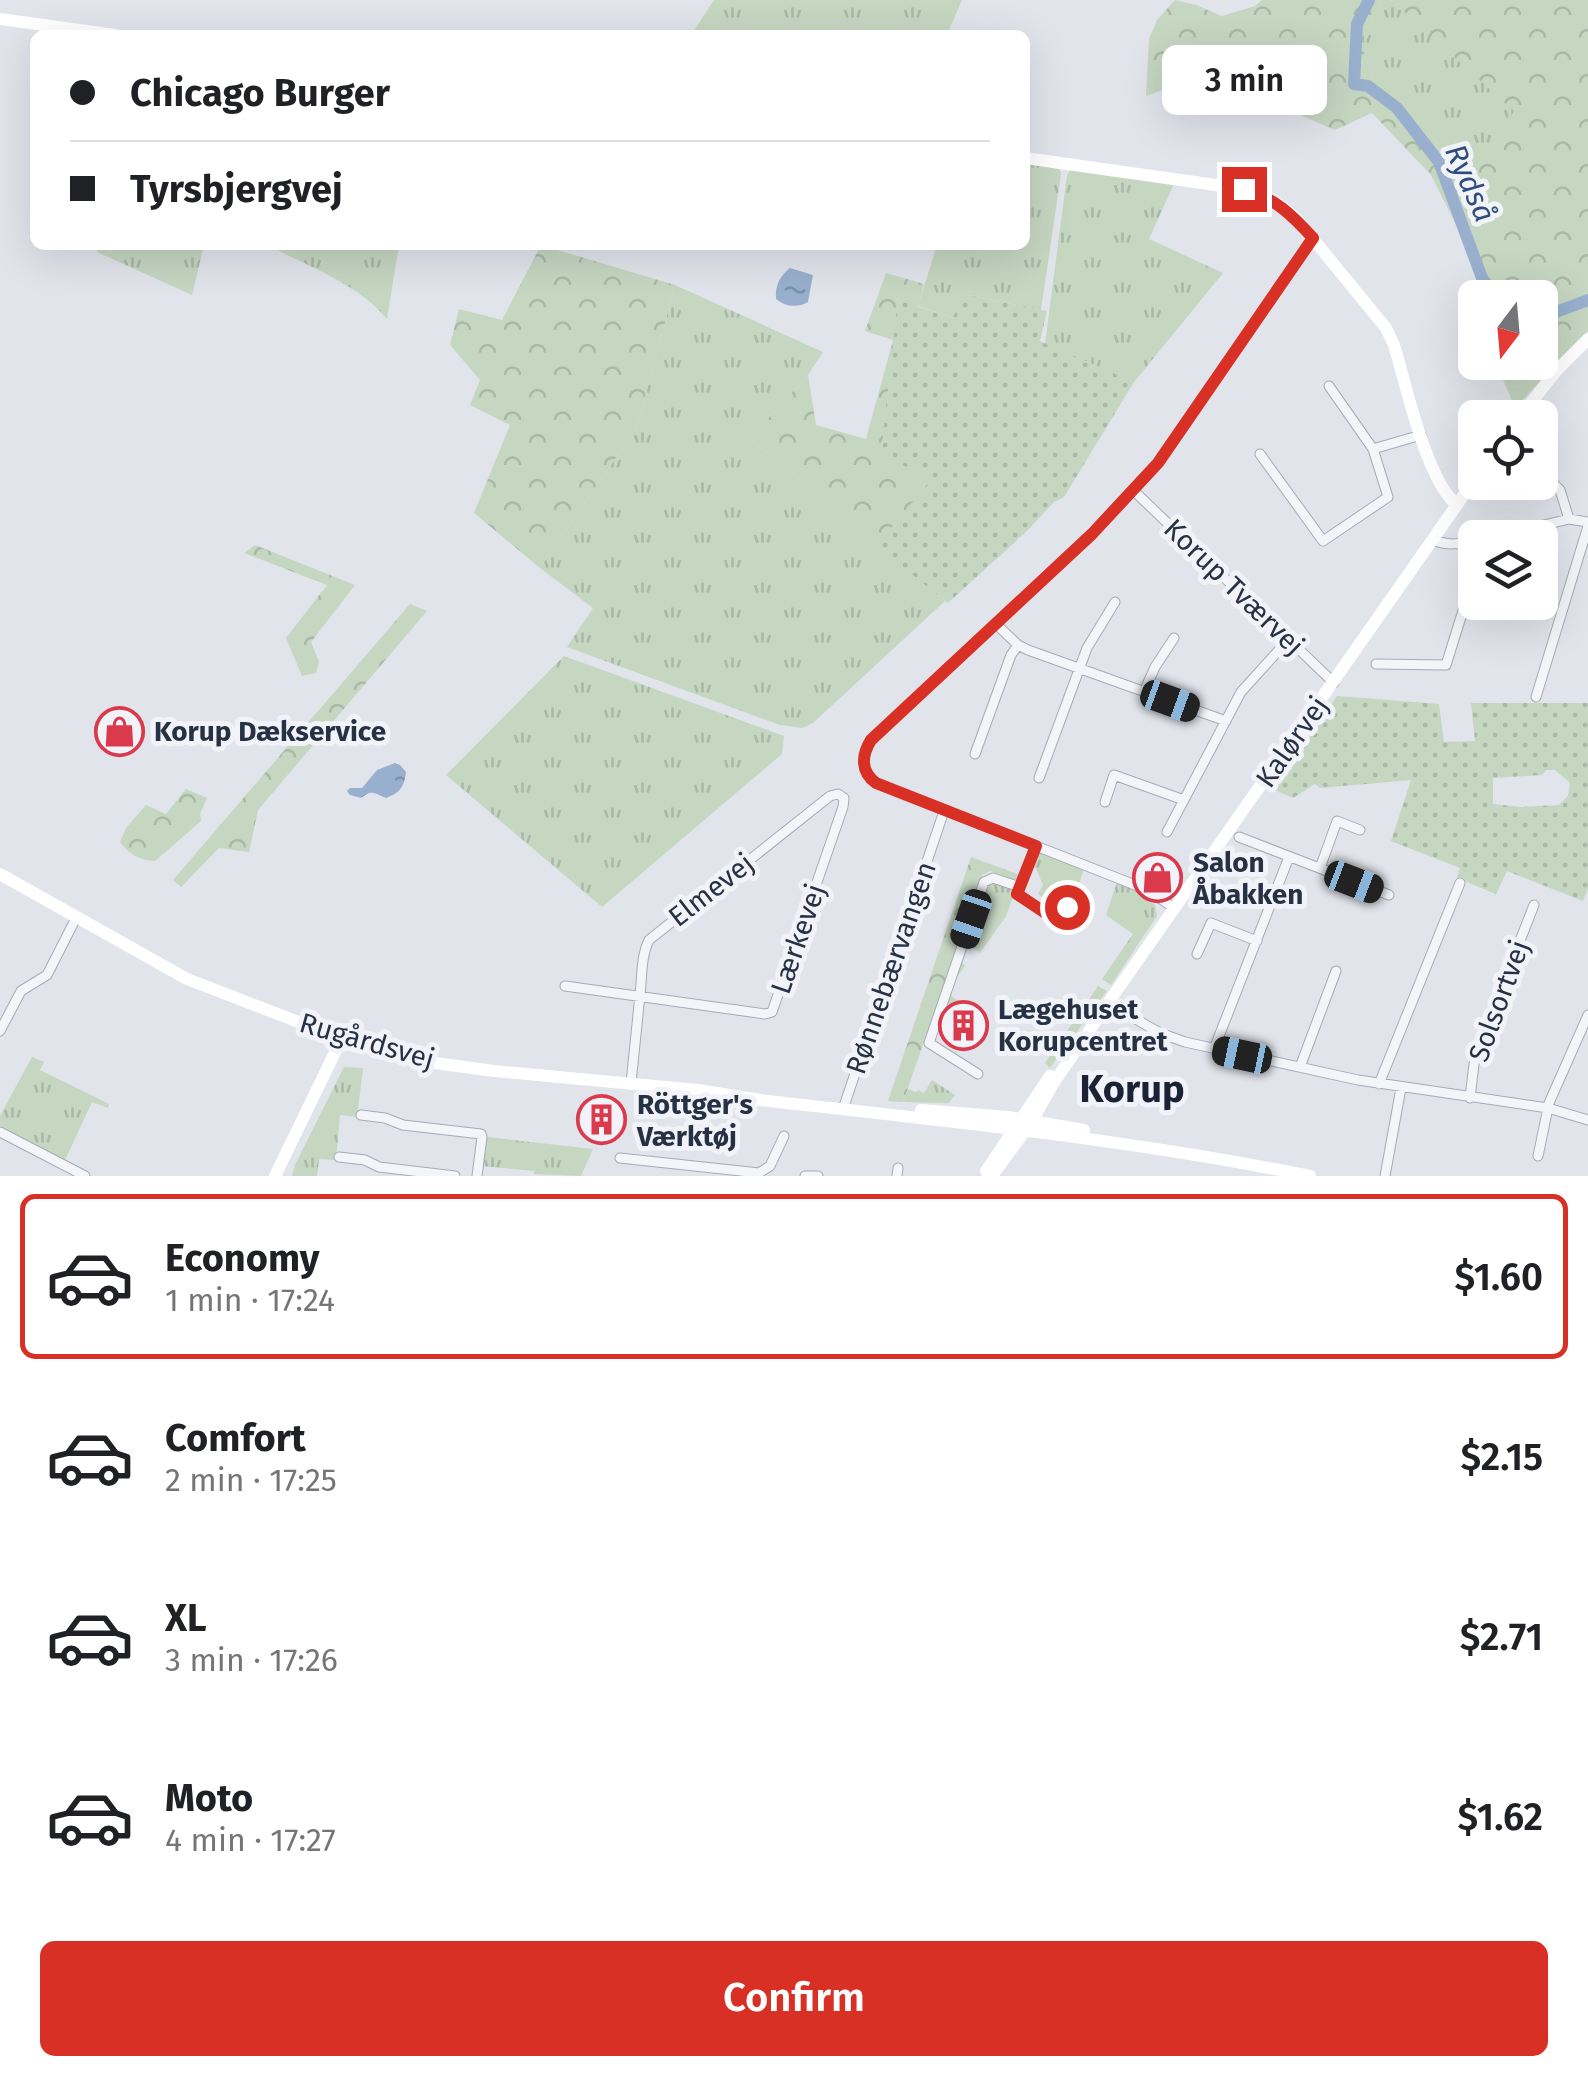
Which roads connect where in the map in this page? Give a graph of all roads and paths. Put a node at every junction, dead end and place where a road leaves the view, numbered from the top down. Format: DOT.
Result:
graph roads {
  1 [pos="0,19"];
  2 [pos="79,30"];
  3 [pos="1030,159"];
  4 [pos="1313,238"];
  5 [pos="1588,339"];
  6 [pos="1329,386"];
  7 [pos="1533,400"];
  8 [pos="1421,434"];
  9 [pos="1373,449"];
  10 [pos="1260,454"];
  11 [pos="1558,488"];
  12 [pos="1134,491"];
  13 [pos="1460,500"];
  14 [pos="1457,504"];
  15 [pos="1569,519"];
  16 [pos="1558,522"];
  17 [pos="1588,524"];
  18 [pos="1432,540"];
  19 [pos="1458,545"];
  20 [pos="1115,602"];
  21 [pos="1460,620"];
  22 [pos="996,624"];
  23 [pos="1174,638"];
  24 [pos="1288,640"];
  25 [pos="1018,644"];
  26 [pos="1376,664"];
  27 [pos="1080,668"];
  28 [pos="1334,683"];
  29 [pos="1144,692"];
  30 [pos="1536,697"];
  31 [pos="1226,721"];
  32 [pos="975,754"];
  33 [pos="1039,778"];
  34 [pos="842,796"];
  35 [pos="1184,800"];
  36 [pos="1105,802"];
  37 [pos="943,825"];
  38 [pos="1360,830"];
  39 [pos="1167,832"];
  40 [pos="1239,837"];
  41 [pos="1036,846"];
  42 [pos="1289,857"];
  43 [pos="1320,868"];
  44 [pos="0,874"];
  45 [pos="1460,883"];
  46 [pos="1020,887"];
  47 [pos="1389,895"];
  48 [pos="1072,900"];
  49 [pos="1534,905"];
  50 [pos="1174,908"];
  51 [pos="76,918"];
  52 [pos="1257,941"];
  53 [pos="1197,954"];
  54 [pos="1336,971"];
  55 [pos="565,986"];
  56 [pos="640,996"];
  57 [pos="1108,1004"];
  58 [pos="1588,1014"];
  59 [pos="0,1031"];
  60 [pos="342,1038"];
  61 [pos="1214,1049"];
  62 [pos="1300,1067"];
  63 [pos="978,1074"];
  64 [pos="631,1083"];
  65 [pos="1380,1084"];
  66 [pos="1402,1088"];
  67 [pos="1470,1098"];
  68 [pos="844,1107"];
  69 [pos="1548,1108"];
  70 [pos="360,1115"];
  71 [pos="919,1118"];
  72 [pos="1588,1120"];
  73 [pos="954,1122"];
  74 [pos="1021,1126"];
  75 [pos="0,1132"];
  76 [pos="784,1136"];
  77 [pos="1147,1146"];
  78 [pos="1000,1147"];
  79 [pos="1538,1156"];
  80 [pos="339,1157"];
  81 [pos="620,1158"];
  82 [pos="674,1163"];
  83 [pos="84,1176"];
  84 [pos="275,1176"];
  85 [pos="454,1176"];
  86 [pos="478,1176"];
  87 [pos="671,1176"];
  88 [pos="805,1176"];
  89 [pos="818,1176"];
  90 [pos="984,1176"];
  91 [pos="992,1176"];
  92 [pos="1310,1176"];
  93 [pos="1385,1176"];
  1 -- 2 [label="street"];
  3 -- 4 [label="street"];
  4 -- 8 [label="street"];
  4 -- 12 [label="street"];
  5 -- 7 [label="street"];
  6 -- 9 [label="street"];
  8 -- 9 [label="street"];
  8 -- 14 [label="street"];
  9 -- 10 [label="street"];
  11 -- 15 [label="street"];
  12 -- 22 [label="street"];
  12 -- 24 [label="street, Korup Tværvej"];
  13 -- 14 [label="street, Kalørvej"];
  14 -- 18 [label="street, Kalørvej"];
  15 -- 16 [label="street"];
  15 -- 17 [label="street"];
  17 -- 30 [label="street"];
  18 -- 19 [label="street"];
  18 -- 28 [label="street, Kalørvej"];
  20 -- 27 [label="street"];
  21 -- 26 [label="street"];
  22 -- 25 [label="street"];
  22 -- 41 [label="street"];
  23 -- 29 [label="street"];
  24 -- 28 [label="street, Korup Tværvej"];
  24 -- 31 [label="street"];
  25 -- 27 [label="street"];
  25 -- 32 [label="street"];
  27 -- 29 [label="street"];
  27 -- 33 [label="street"];
  28 -- 50 [label="street, Kalørvej"];
  29 -- 31 [label="street"];
  31 -- 35 [label="street"];
  34 -- 56 [label="street, Elmevej"];
  34 -- 56 [label="street, Lærkevej"];
  35 -- 36 [label="street"];
  35 -- 39 [label="street"];
  37 -- 68 [label="street, Rønnebærvangen"];
  38 -- 43 [label="street"];
  40 -- 42 [label="street"];
  41 -- 46 [label="street"];
  41 -- 50 [label="street"];
  42 -- 43 [label="street"];
  42 -- 52 [label="street"];
  43 -- 47 [label="street"];
  44 -- 51 [label="street, Rugårdsvej"];
  45 -- 65 [label="street"];
  46 -- 48 [label="street"];
  46 -- 63 [label="street"];
  49 -- 67 [label="street, Solsortvej"];
  50 -- 57 [label="street, Kalørvej"];
  51 -- 59 [label="street"];
  51 -- 60 [label="street, Rugårdsvej"];
  52 -- 53 [label="street"];
  52 -- 61 [label="street"];
  54 -- 62 [label="street"];
  55 -- 56 [label="street"];
  56 -- 64 [label="street, Elmevej"];
  57 -- 61 [label="street"];
  57 -- 74 [label="street, Kalørvej"];
  58 -- 69 [label="street"];
  60 -- 64 [label="street, Rugårdsvej"];
  60 -- 84 [label="street"];
  61 -- 62 [label="street"];
  62 -- 65 [label="street"];
  64 -- 68 [label="street, Rugårdsvej"];
  65 -- 66 [label="street"];
  66 -- 67 [label="street"];
  66 -- 93 [label="street"];
  67 -- 69 [label="street"];
  68 -- 71 [label="street, Rugårdsvej"];
  68 -- 74 [label="street, Rugårdsvej"];
  69 -- 72 [label="street"];
  69 -- 79 [label="street"];
  70 -- 86 [label="street"];
  71 -- 73 [label="street, Rugårdsvej"];
  71 -- 74 [label="street"];
  73 -- 74 [label="street, Rugårdsvej"];
  73 -- 78 [label="street"];
  74 -- 77 [label="street, Rugårdsvej"];
  74 -- 77 [label="street, Rugårdsvej"];
  74 -- 78 [label="street, Kalørvej"];
  74 -- 91 [label="street, Kalørvej"];
  75 -- 83 [label="street"];
  76 -- 82 [label="street"];
  77 -- 92 [label="street, Rugårdsvej"];
  78 -- 90 [label="street, Kalørvej"];
  80 -- 85 [label="street"];
  81 -- 82 [label="street"];
  82 -- 87 [label="street"];
  88 -- 89 [label="street"];
}
